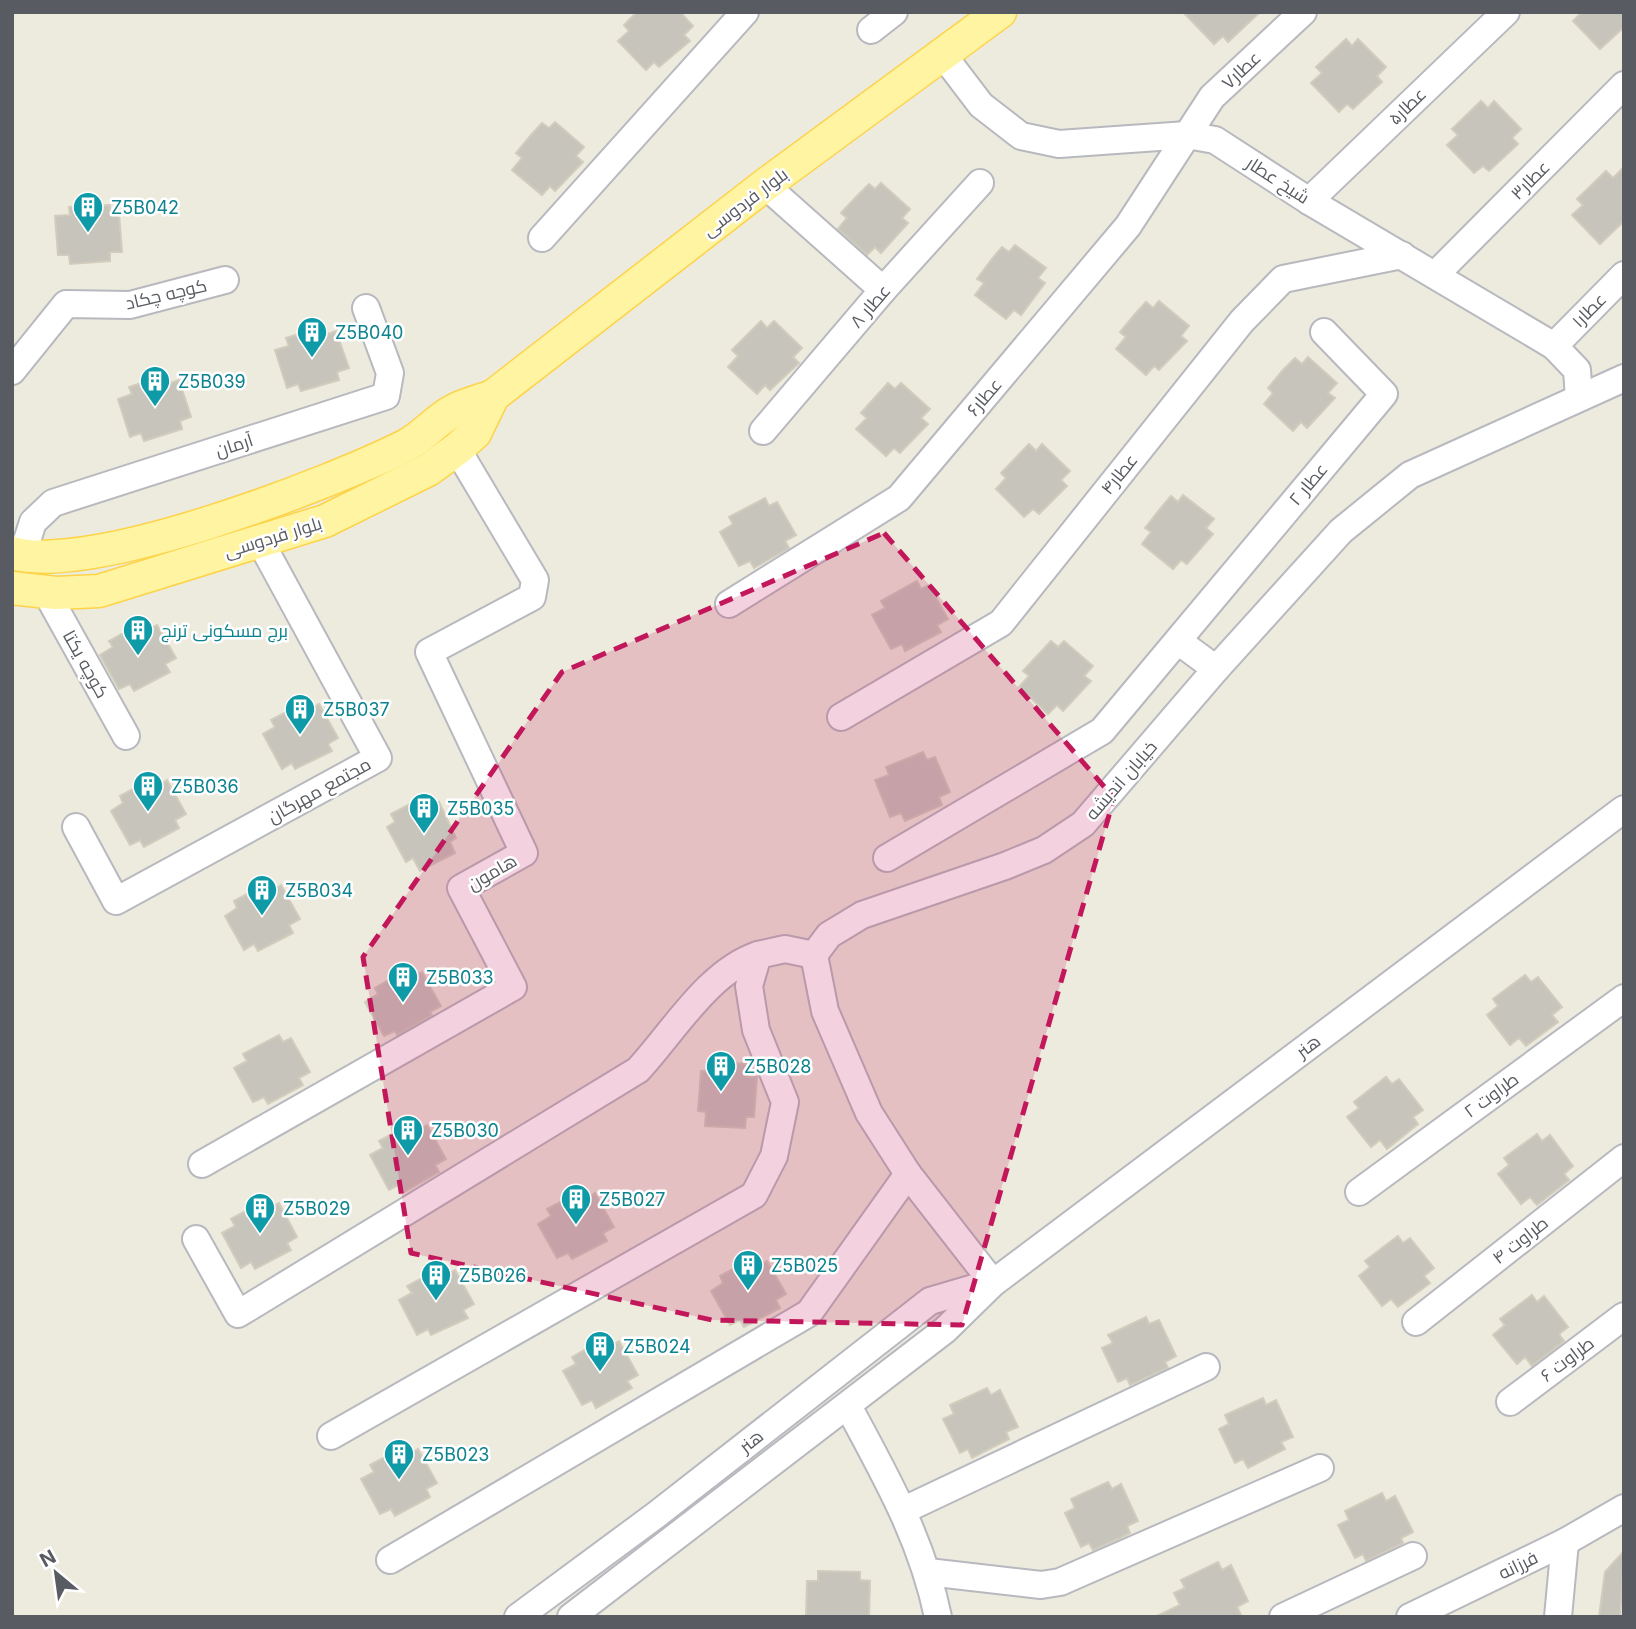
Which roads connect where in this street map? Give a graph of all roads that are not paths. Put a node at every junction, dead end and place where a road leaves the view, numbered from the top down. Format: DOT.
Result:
graph roads {
  1 [pos="746,12"];
  2 [pos="894,12"];
  3 [pos="1000,12"];
  4 [pos="1303,12"];
  5 [pos="1506,12"];
  6 [pos="871,30"];
  7 [pos="943,55"];
  8 [pos="1624,85"];
  9 [pos="1187,135"];
  10 [pos="980,183"];
  11 [pos="765,185"];
  12 [pos="1309,201"];
  13 [pos="541,238"];
  14 [pos="1402,255"];
  15 [pos="1436,274"];
  16 [pos="1624,275"];
  17 [pos="225,280"];
  18 [pos="883,290"];
  19 [pos="366,308"];
  20 [pos="1324,332"];
  21 [pos="1554,345"];
  22 [pos="12,371"];
  23 [pos="1624,378"];
  24 [pos="493,396"];
  25 [pos="1579,398"];
  26 [pos="764,431"];
  27 [pos="457,450"];
  28 [pos="260,541"];
  29 [pos="17,555"];
  30 [pos="12,588"];
  31 [pos="46,592"];
  32 [pos="729,604"];
  33 [pos="1178,641"];
  34 [pos="1216,670"];
  35 [pos="841,717"];
  36 [pos="126,736"];
  37 [pos="1624,809"];
  38 [pos="76,827"];
  39 [pos="887,858"];
  40 [pos="758,955"];
  41 [pos="814,956"];
  42 [pos="1624,998"];
  43 [pos="1624,1158"];
  44 [pos="202,1164"];
  45 [pos="908,1174"];
  46 [pos="1359,1192"];
  47 [pos="196,1239"];
  48 [pos="993,1283"];
  49 [pos="1624,1316"];
  50 [pos="1416,1322"];
  51 [pos="1206,1367"];
  52 [pos="1510,1402"];
  53 [pos="848,1406"];
  54 [pos="331,1436"];
  55 [pos="1320,1468"];
  56 [pos="1624,1508"];
  57 [pos="904,1510"];
  58 [pos="1565,1542"];
  59 [pos="1413,1556"];
  60 [pos="390,1560"];
  61 [pos="928,1572"];
  62 [pos="517,1617"];
  63 [pos="571,1617"];
  64 [pos="938,1617"];
  65 [pos="1283,1617"];
  66 [pos="1410,1617"];
  67 [pos="1559,1617"];
  1 -- 13 [label="street"];
  2 -- 6 [label="street"];
  3 -- 7 [label="main road, بلوار فردوسی"];
  4 -- 9 [label="street, عطار۷"];
  5 -- 12 [label="street, عطار۵"];
  7 -- 9 [label="street, شیخ عطار"];
  7 -- 11 [label="main road, بلوار فردوسی"];
  8 -- 15 [label="street, عطار۳"];
  9 -- 12 [label="street, شیخ عطار"];
  9 -- 32 [label="street, عطار۶"];
  10 -- 18 [label="street, عطار ۸"];
  11 -- 18 [label="street"];
  11 -- 24 [label="main road, بلوار فردوسی"];
  12 -- 14 [label="street, شیخ عطار"];
  14 -- 15 [label="street, شیخ عطار"];
  14 -- 35 [label="street, عطار۴"];
  15 -- 21 [label="street, شیخ عطار"];
  16 -- 21 [label="street, عطار۱"];
  17 -- 22 [label="street, کوچه چکاد"];
  18 -- 26 [label="street, عطار ۸"];
  19 -- 29 [label="street, آرمان"];
  20 -- 33 [label="street, عطار ۲"];
  21 -- 25 [label="street, شیخ عطار"];
  23 -- 25 [label="street, خیابان اندیشه"];
  24 -- 27 [label="main road, بلوار فردوسی"];
  24 -- 29 [label="main road, بلوار فردوسی"];
  25 -- 34 [label="street, خیابان اندیشه"];
  27 -- 28 [label="main road, بلوار فردوسی"];
  27 -- 44 [label="street, هامون"];
  28 -- 31 [label="main road, بلوار فردوسی"];
  28 -- 38 [label="street, مجتمع مهرگان"];
  30 -- 31 [label="main road, بلوار فردوسی"];
  31 -- 36 [label="street, کوچه یکتا"];
  33 -- 34 [label="street"];
  33 -- 39 [label="street, عطار ۲"];
  34 -- 41 [label="street, خیابان اندیشه"];
  37 -- 48 [label="street, هنر"];
  40 -- 41 [label="street"];
  40 -- 47 [label="street"];
  40 -- 54 [label="street"];
  41 -- 45 [label="street"];
  42 -- 46 [label="street, طراوت ۲"];
  43 -- 50 [label="street, طراوت ۴"];
  45 -- 48 [label="street"];
  45 -- 60 [label="street"];
  48 -- 53 [label="street, هنر"];
  48 -- 62 [label="street, هنر"];
  49 -- 52 [label="street, طراوت ۶"];
  51 -- 57 [label="street"];
  53 -- 57 [label="street"];
  53 -- 63 [label="street, هنر"];
  55 -- 61 [label="street"];
  56 -- 58 [label="street, فرزانه"];
  57 -- 61 [label="street"];
  58 -- 66 [label="street, فرزانه"];
  58 -- 67 [label="street"];
  59 -- 65 [label="street"];
  61 -- 64 [label="street"];
}
